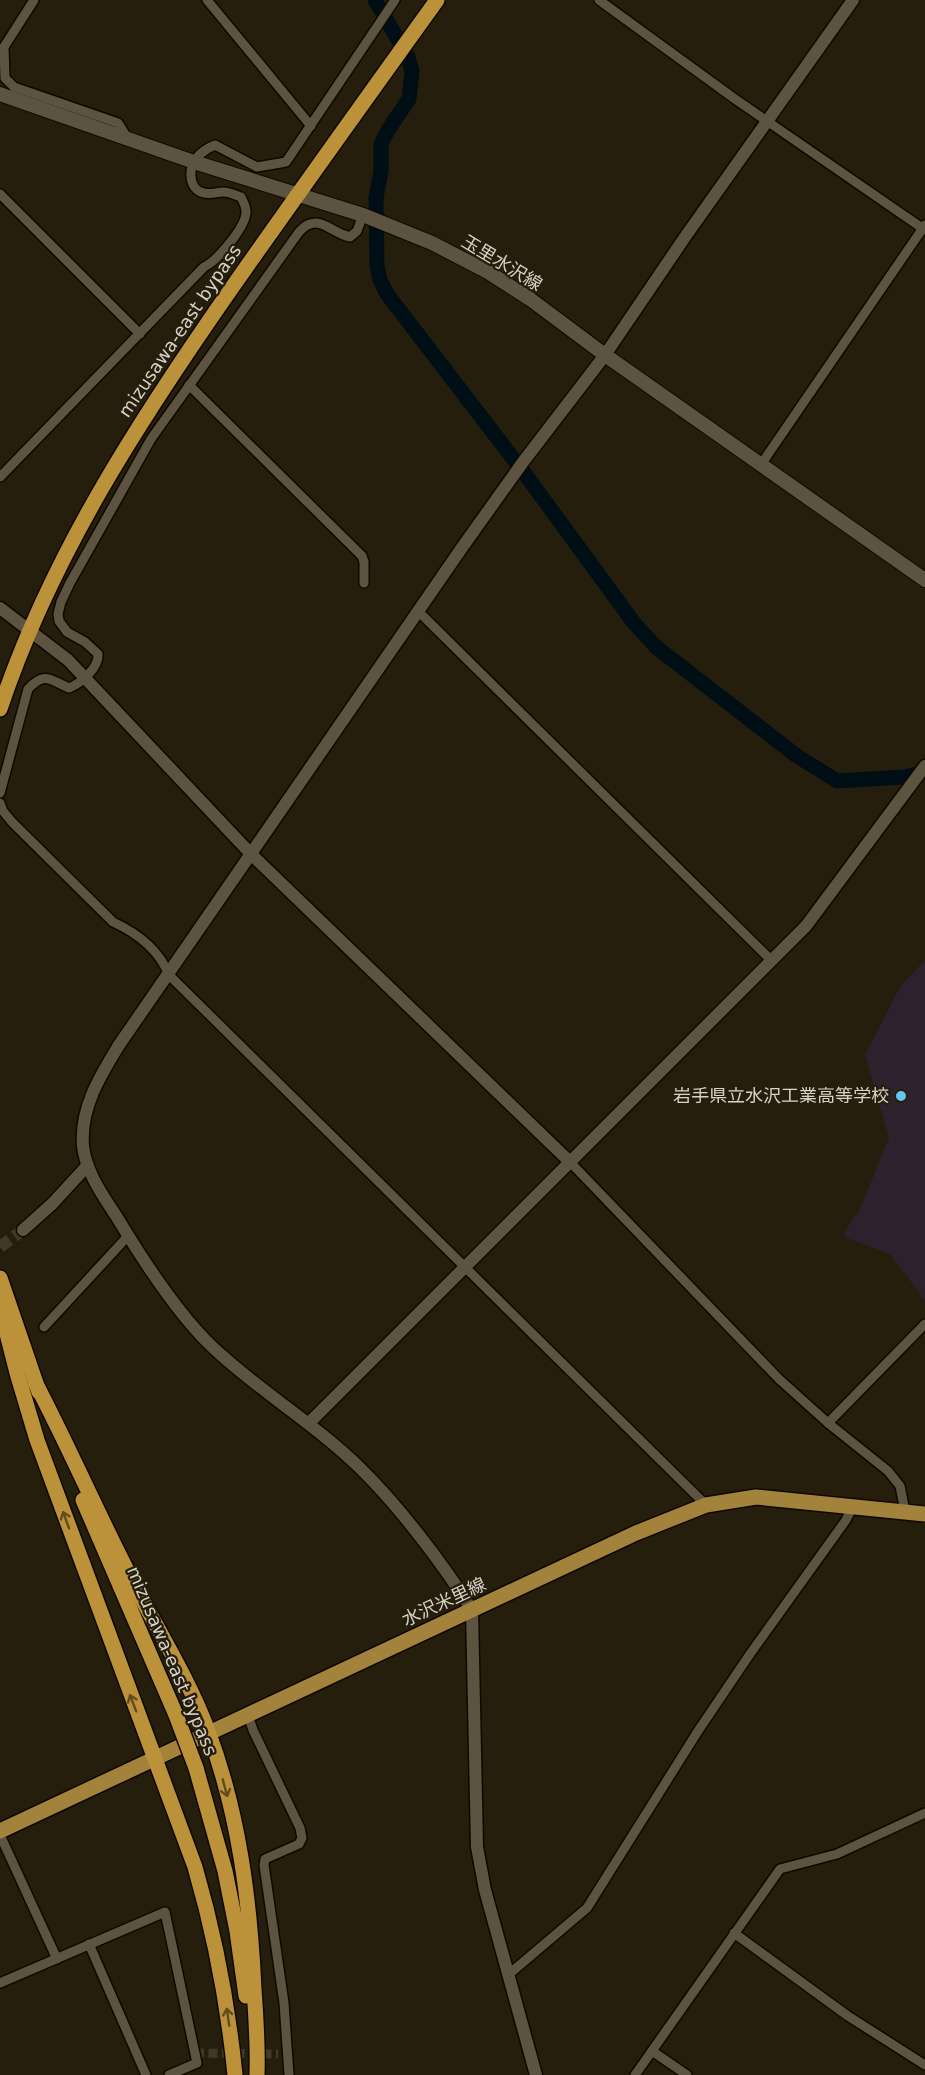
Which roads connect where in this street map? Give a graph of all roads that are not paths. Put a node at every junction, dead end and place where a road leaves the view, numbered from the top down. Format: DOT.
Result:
graph roads {
  1 [pos="34,0"];
  2 [pos="207,0"];
  3 [pos="437,0"];
  4 [pos="599,0"];
  5 [pos="853,0"];
  6 [pos="395,1"];
  7 [pos="0,94"];
  8 [pos="767,120"];
  9 [pos="311,126"];
  10 [pos="128,139"];
  11 [pos="194,162"];
  12 [pos="0,194"];
  13 [pos="297,195"];
  14 [pos="363,215"];
  15 [pos="924,228"];
  16 [pos="140,334"];
  17 [pos="605,356"];
  18 [pos="189,385"];
  19 [pos="760,466"];
  20 [pos="0,477"];
  21 [pos="925,580"];
  22 [pos="364,583"];
  23 [pos="0,608"];
  24 [pos="418,611"];
  25 [pos="29,630"];
  26 [pos="85,676"];
  27 [pos="0,710"];
  28 [pos="925,766"];
  29 [pos="0,794"];
  30 [pos="0,803"];
  31 [pos="251,854"];
  32 [pos="772,961"];
  33 [pos="169,975"];
  34 [pos="570,1162"];
  35 [pos="87,1166"];
  36 [pos="23,1230"];
  37 [pos="128,1236"];
  38 [pos="465,1267"];
  39 [pos="0,1278"];
  40 [pos="0,1306"];
  41 [pos="925,1324"];
  42 [pos="44,1327"];
  43 [pos="35,1382"];
  44 [pos="309,1423"];
  45 [pos="828,1423"];
  46 [pos="706,1505"];
  47 [pos="853,1506"];
  48 [pos="905,1511"];
  49 [pos="925,1514"];
  50 [pos="472,1610"];
  51 [pos="248,1715"];
  52 [pos="208,1732"];
  53 [pos="154,1758"];
  54 [pos="925,1812"];
  55 [pos="0,1833"];
  56 [pos="734,1933"];
  57 [pos="89,1944"];
  58 [pos="57,1959"];
  59 [pos="508,1975"];
  60 [pos="0,1983"];
  61 [pos="652,2051"];
  62 [pos="278,2054"];
  63 [pos="288,2054"];
  64 [pos="925,2065"];
  65 [pos="192,2070"];
  66 [pos="146,2075"];
  67 [pos="169,2075"];
  68 [pos="235,2075"];
  69 [pos="251,2075"];
  70 [pos="257,2075"];
  71 [pos="289,2075"];
  72 [pos="536,2075"];
  73 [pos="635,2075"];
  74 [pos="687,2075"];
  1 -- 10 [label="street"];
  2 -- 9 [label="street"];
  3 -- 13 [label="highway, mizusawa-east bypass"];
  4 -- 8 [label="street"];
  5 -- 8 [label="street"];
  6 -- 9 [label="street"];
  7 -- 10 [label="main road, 玉里水沢線"];
  8 -- 15 [label="street"];
  8 -- 17 [label="street"];
  9 -- 11 [label="street"];
  10 -- 11 [label="main road, 玉里水沢線"];
  11 -- 13 [label="main road, 玉里水沢線"];
  11 -- 16 [label="street"];
  12 -- 16 [label="street"];
  13 -- 14 [label="main road, 玉里水沢線"];
  13 -- 25 [label="highway, mizusawa-east bypass"];
  14 -- 17 [label="main road, 玉里水沢線"];
  14 -- 18 [label="street"];
  15 -- 19 [label="street"];
  16 -- 20 [label="street"];
  17 -- 19 [label="main road, 玉里水沢線"];
  17 -- 24 [label="street"];
  18 -- 22 [label="street"];
  18 -- 26 [label="street"];
  19 -- 21 [label="main road, 玉里水沢線"];
  23 -- 25 [label="street"];
  24 -- 31 [label="street"];
  24 -- 32 [label="street"];
  25 -- 26 [label="street"];
  25 -- 27 [label="highway, mizusawa-east bypass"];
  26 -- 29 [label="street"];
  26 -- 31 [label="street"];
  28 -- 32 [label="street"];
  30 -- 33 [label="street"];
  31 -- 33 [label="street"];
  31 -- 34 [label="street"];
  32 -- 34 [label="street"];
  33 -- 35 [label="street"];
  33 -- 38 [label="street"];
  34 -- 38 [label="street"];
  34 -- 45 [label="street"];
  35 -- 36 [label="street"];
  35 -- 37 [label="street"];
  37 -- 42 [label="street"];
  37 -- 44 [label="street"];
  38 -- 44 [label="street"];
  38 -- 46 [label="street"];
  39 -- 43 [label="highway, mizusawa-east bypass"];
  53 -- 40 [label="highway, one-way"];
  41 -- 45 [label="street"];
  43 -- 52 [label="highway"];
  43 -- 69 [label="highway, mizusawa-east bypass, bridge"];
  44 -- 50 [label="street"];
  45 -- 48 [label="street"];
  46 -- 47 [label="main road, 水沢米里線"];
  46 -- 50 [label="main road, 水沢米里線"];
  47 -- 48 [label="main road, 水沢米里線"];
  47 -- 59 [label="street"];
  48 -- 49 [label="main road, 水沢米里線"];
  50 -- 51 [label="main road, 水沢米里線"];
  50 -- 59 [label="street"];
  51 -- 52 [label="main road, 水沢米里線"];
  51 -- 63 [label="street"];
  52 -- 53 [label="main road, 水沢米里線"];
  52 -- 70 [label="highway, one-way"];
  53 -- 55 [label="main road, 水沢米里線"];
  68 -- 53 [label="highway, one-way"];
  54 -- 56 [label="street"];
  55 -- 58 [label="street"];
  56 -- 61 [label="street"];
  56 -- 64 [label="street"];
  57 -- 58 [label="street"];
  57 -- 65 [label="street"];
  57 -- 66 [label="street"];
  58 -- 60 [label="street"];
  59 -- 72 [label="street"];
  61 -- 73 [label="street"];
  61 -- 74 [label="street"];
  62 -- 63 [label="street"];
  63 -- 71 [label="street"];
  65 -- 67 [label="street"];
}
